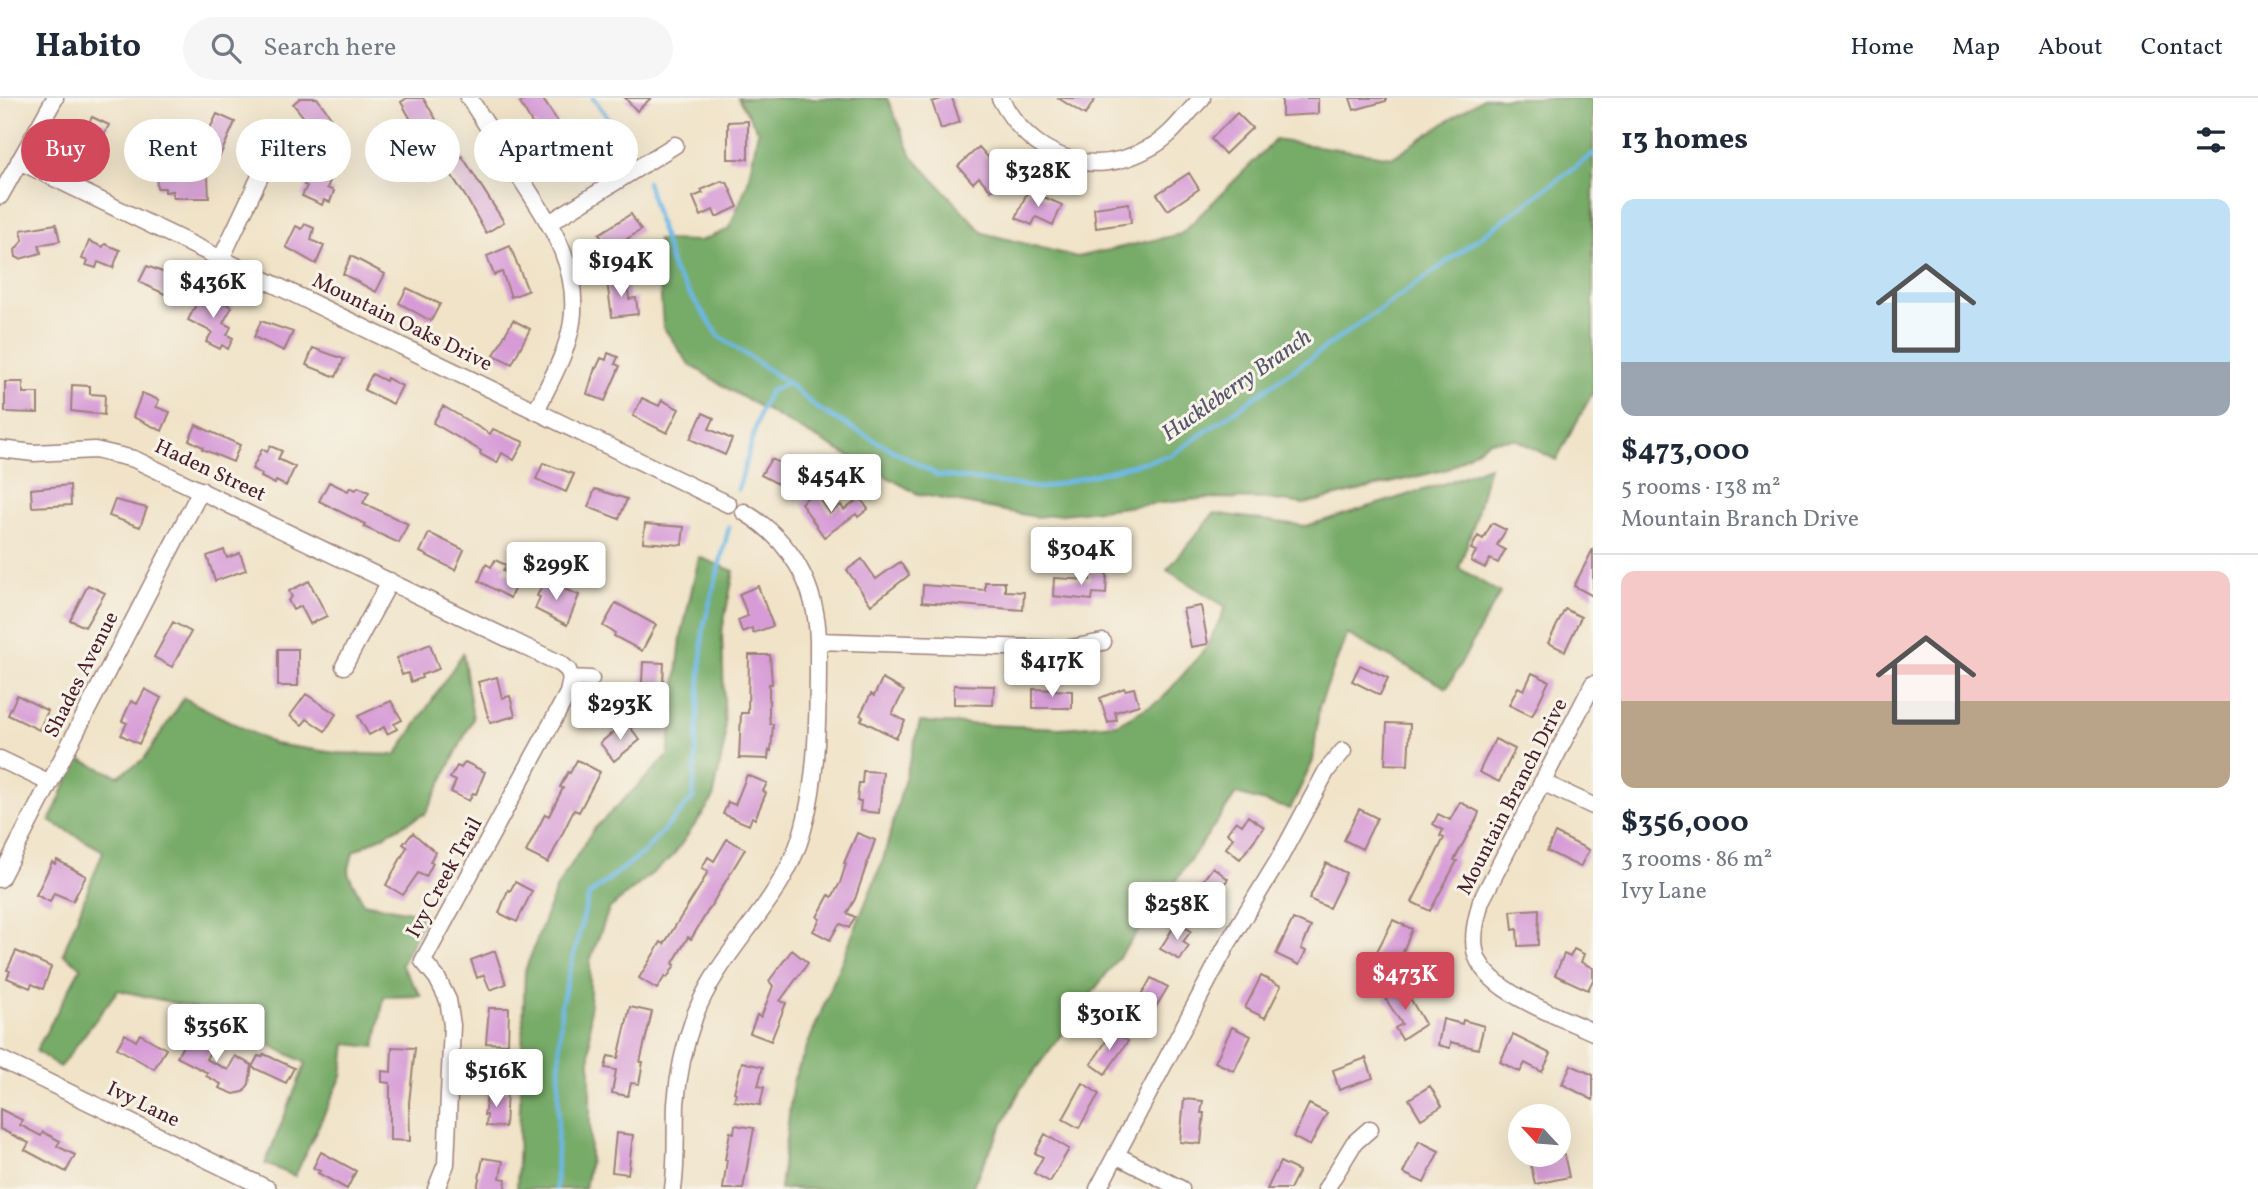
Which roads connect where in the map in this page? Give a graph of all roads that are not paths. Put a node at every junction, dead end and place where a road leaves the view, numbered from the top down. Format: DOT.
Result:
graph roads {
  1 [pos="55,98"];
  2 [pos="469,98"];
  3 [pos="1000,98"];
  4 [pos="1202,98"];
  5 [pos="675,145"];
  6 [pos="19,161"];
  7 [pos="257,182"];
  8 [pos="0,196"];
  9 [pos="549,223"];
  10 [pos="221,259"];
  11 [pos="536,411"];
  12 [pos="0,449"];
  13 [pos="201,490"];
  14 [pos="728,504"];
  15 [pos="744,512"];
  16 [pos="390,581"];
  17 [pos="818,641"];
  18 [pos="1103,642"];
  19 [pos="344,666"];
  20 [pos="571,678"];
  21 [pos="591,679"];
  22 [pos="1593,684"];
  23 [pos="1343,751"];
  24 [pos="0,759"];
  25 [pos="1542,782"];
  26 [pos="51,783"];
  27 [pos="1593,806"];
  28 [pos="0,879"];
  29 [pos="1593,1032"];
  30 [pos="0,1059"];
  31 [pos="1370,1129"];
  32 [pos="1116,1155"];
  33 [pos="268,1189"];
  34 [pos="436,1189"];
  35 [pos="673,1189"];
  36 [pos="1098,1189"];
  37 [pos="1181,1189"];
  38 [pos="1326,1189"];
  1 -- 6 [label="street"];
  2 -- 9 [label="street"];
  3 -- 4 [label="street"];
  5 -- 9 [label="street"];
  6 -- 8 [label="street"];
  6 -- 10 [label="street, Mountain Oaks Drive"];
  7 -- 10 [label="street"];
  9 -- 11 [label="street"];
  10 -- 11 [label="street, Mountain Oaks Drive"];
  11 -- 14 [label="street, Mountain Oaks Drive"];
  12 -- 13 [label="street, Haden Street"];
  13 -- 16 [label="street, Haden Street"];
  13 -- 26 [label="street, Shades Avenue"];
  15 -- 17 [label="street"];
  16 -- 19 [label="street"];
  16 -- 20 [label="street, Haden Street"];
  17 -- 18 [label="street"];
  17 -- 35 [label="street"];
  20 -- 21 [label="street"];
  20 -- 34 [label="street, Ivy Creek Trail"];
  22 -- 25 [label="street, Mountain Branch Drive"];
  23 -- 32 [label="street"];
  24 -- 26 [label="street"];
  25 -- 27 [label="street"];
  25 -- 29 [label="street, Mountain Branch Drive"];
  26 -- 28 [label="street, Shades Avenue"];
  30 -- 33 [label="street, Ivy Lane"];
  31 -- 38 [label="street"];
  32 -- 36 [label="street"];
  32 -- 37 [label="street"];
}
